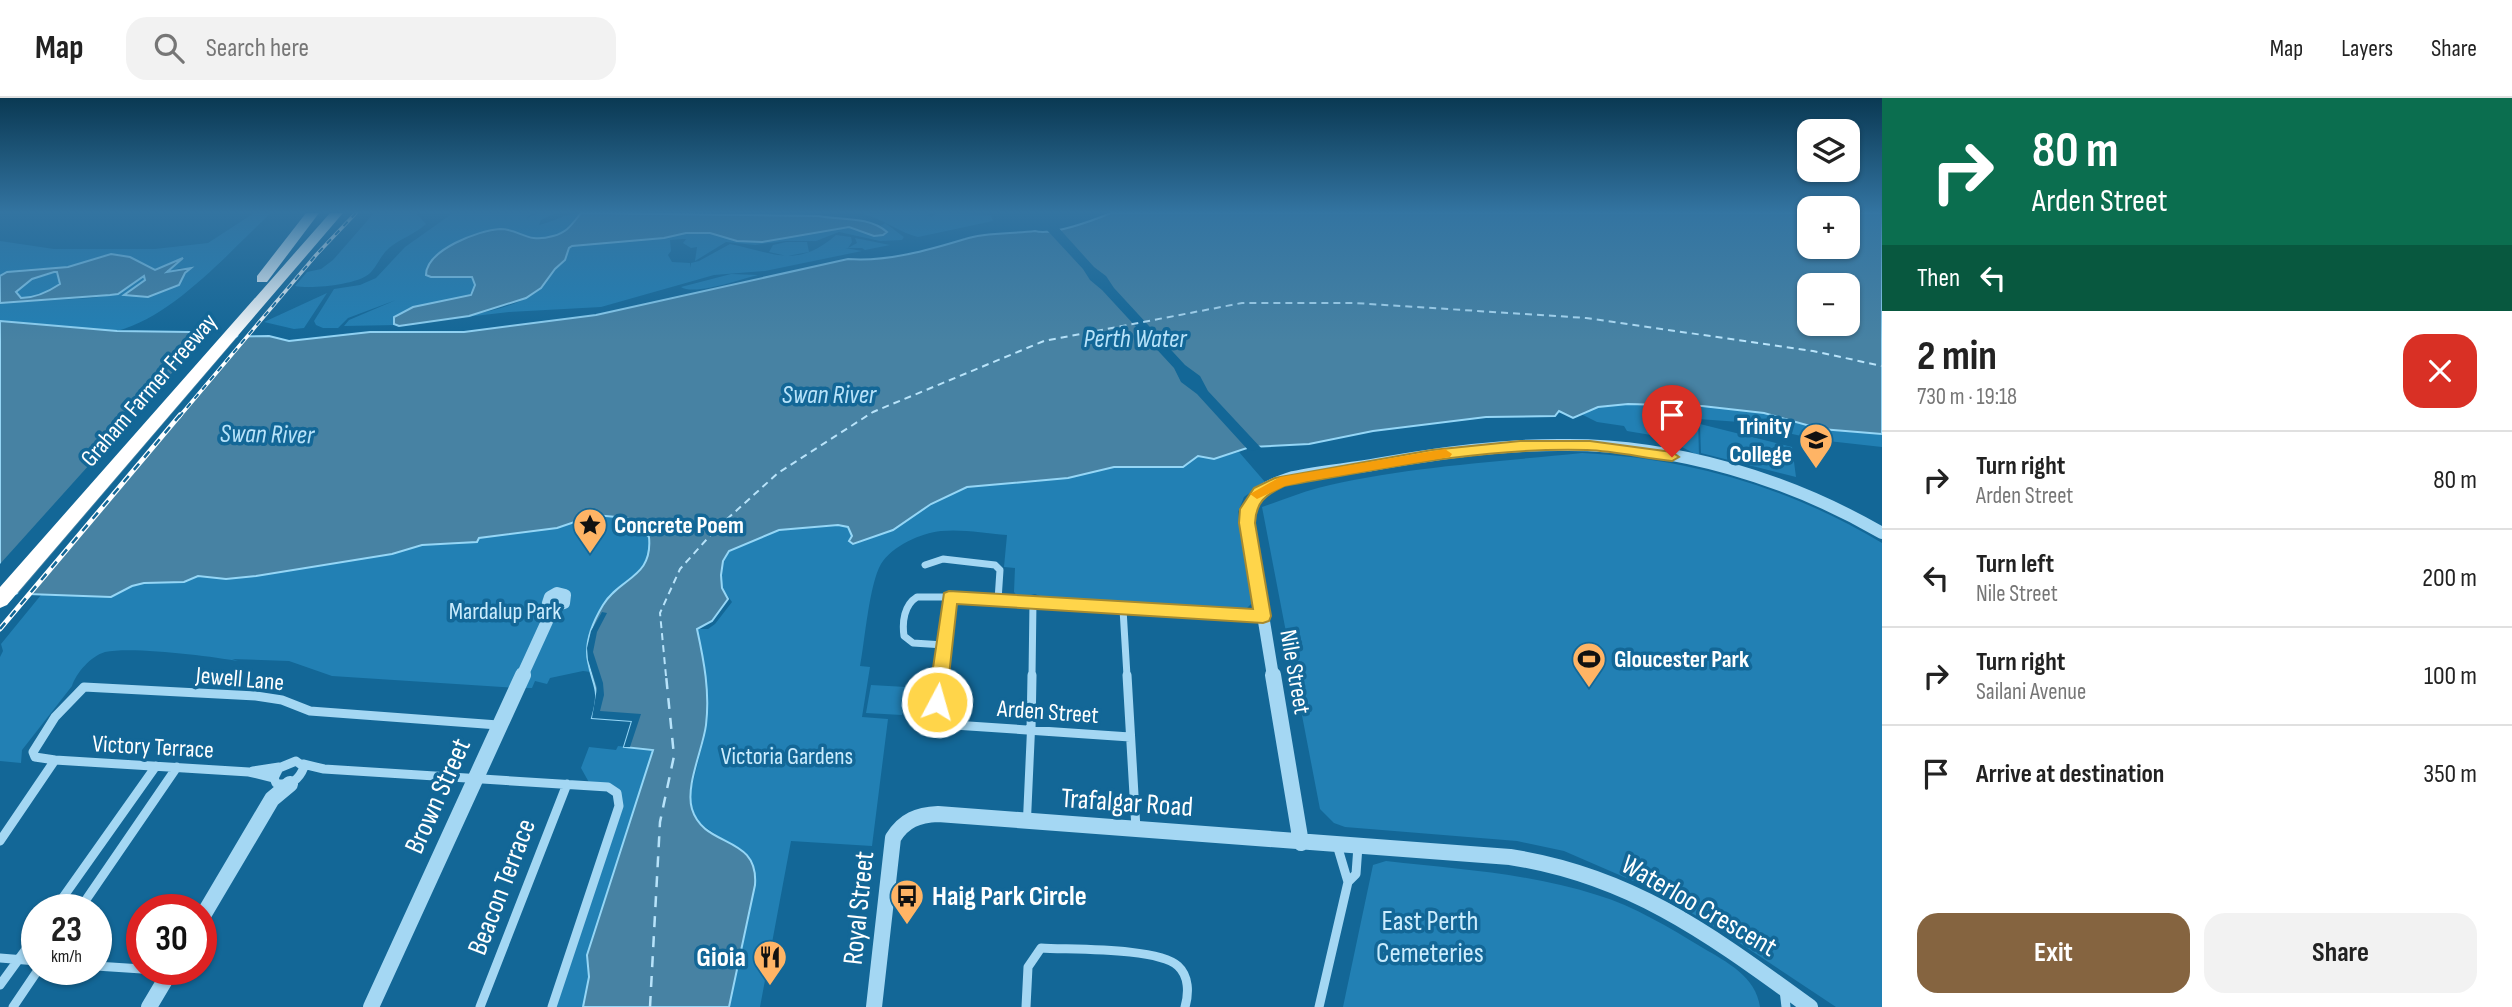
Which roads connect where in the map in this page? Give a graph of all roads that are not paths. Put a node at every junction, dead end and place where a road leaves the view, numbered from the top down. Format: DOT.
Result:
graph roads {
  1 [pos="284,255"];
  2 [pos="288,255"];
  3 [pos="296,255"];
  4 [pos="260,291"];
  5 [pos="1882,533"];
  6 [pos="925,565"];
  7 [pos="0,580"];
  8 [pos="949,597"];
  9 [pos="0,600"];
  10 [pos="998,600"];
  11 [pos="1033,603"];
  12 [pos="554,606"];
  13 [pos="1124,608"];
  14 [pos="1263,616"];
  15 [pos="944,645"];
  16 [pos="499,725"];
  17 [pos="1031,730"];
  18 [pos="1130,737"];
  19 [pos="55,760"];
  20 [pos="303,764"];
  21 [pos="156,766"];
  22 [pos="177,767"];
  23 [pos="280,767"];
  24 [pos="324,769"];
  25 [pos="249,772"];
  26 [pos="474,778"];
  27 [pos="285,780"];
  28 [pos="566,784"];
  29 [pos="272,799"];
  30 [pos="906,820"];
  31 [pos="1027,821"];
  32 [pos="1136,829"];
  33 [pos="0,841"];
  34 [pos="1301,842"];
  35 [pos="1347,846"];
  36 [pos="1348,883"];
  37 [pos="65,894"];
  38 [pos="90,894"];
  39 [pos="216,894"];
  40 [pos="21,956"];
  41 [pos="0,958"];
  42 [pos="19,959"];
  43 [pos="0,985"];
  44 [pos="28,985"];
  45 [pos="162,985"];
  46 [pos="1784,988"];
  47 [pos="13,1007"];
  48 [pos="149,1007"];
  49 [pos="371,1007"];
  50 [pos="480,1007"];
  51 [pos="552,1007"];
  52 [pos="874,1007"];
  53 [pos="1026,1007"];
  54 [pos="1185,1007"];
  55 [pos="1320,1007"];
  56 [pos="1786,1007"];
  57 [pos="1810,1007"];
  1 -- 4 [label="highway"];
  2 -- 4 [label="highway, Graham Farmer Freeway"];
  3 -- 4 [label="highway, Graham Farmer Freeway"];
  4 -- 7 [label="highway, Graham Farmer Freeway"];
  4 -- 9 [label="highway, Graham Farmer Freeway"];
  5 -- 14 [label="street, Nile Street"];
  6 -- 10 [label="street"];
  8 -- 10 [label="street"];
  8 -- 15 [label="street, Arden Street"];
  8 -- 15 [label="street"];
  10 -- 11 [label="street"];
  11 -- 13 [label="street"];
  11 -- 17 [label="street"];
  12 -- 16 [label="street, Brown Street"];
  13 -- 14 [label="street"];
  13 -- 18 [label="street"];
  14 -- 34 [label="street, Nile Street"];
  15 -- 17 [label="street, Arden Street"];
  16 -- 19 [label="street, Jewell Lane"];
  16 -- 26 [label="street, Brown Street"];
  17 -- 18 [label="street, Arden Street"];
  17 -- 31 [label="street"];
  18 -- 32 [label="street"];
  19 -- 21 [label="street, Victory Terrace"];
  19 -- 33 [label="street"];
  20 -- 23 [label="street, Victory Terrace"];
  20 -- 24 [label="street, Victory Terrace"];
  20 -- 27 [label="street"];
  21 -- 22 [label="street, Victory Terrace"];
  21 -- 37 [label="street"];
  22 -- 25 [label="street, Victory Terrace"];
  22 -- 38 [label="street"];
  23 -- 25 [label="street, Victory Terrace"];
  23 -- 27 [label="street"];
  24 -- 26 [label="street, Victory Terrace"];
  24 -- 27 [label="street, Victory Terrace"];
  25 -- 27 [label="street, Victory Terrace"];
  26 -- 28 [label="street, Victory Terrace"];
  26 -- 49 [label="street, Brown Street"];
  27 -- 29 [label="street"];
  28 -- 50 [label="street, Beacon Terrace"];
  28 -- 51 [label="street, Victory Terrace"];
  29 -- 39 [label="street"];
  30 -- 31 [label="street, Trafalgar Road"];
  30 -- 52 [label="street, Royal Street"];
  31 -- 32 [label="street, Trafalgar Road"];
  32 -- 34 [label="street, Trafalgar Road"];
  34 -- 35 [label="street, Trafalgar Road"];
  35 -- 36 [label="street"];
  35 -- 36 [label="street"];
  35 -- 46 [label="street, Waterloo Crescent"];
  36 -- 55 [label="street"];
  40 -- 42 [label="street"];
  41 -- 42 [label="street"];
  42 -- 43 [label="street"];
  44 -- 47 [label="street"];
  45 -- 48 [label="street"];
  46 -- 56 [label="street"];
  46 -- 57 [label="street, Waterloo Crescent"];
  53 -- 54 [label="street"];
}
